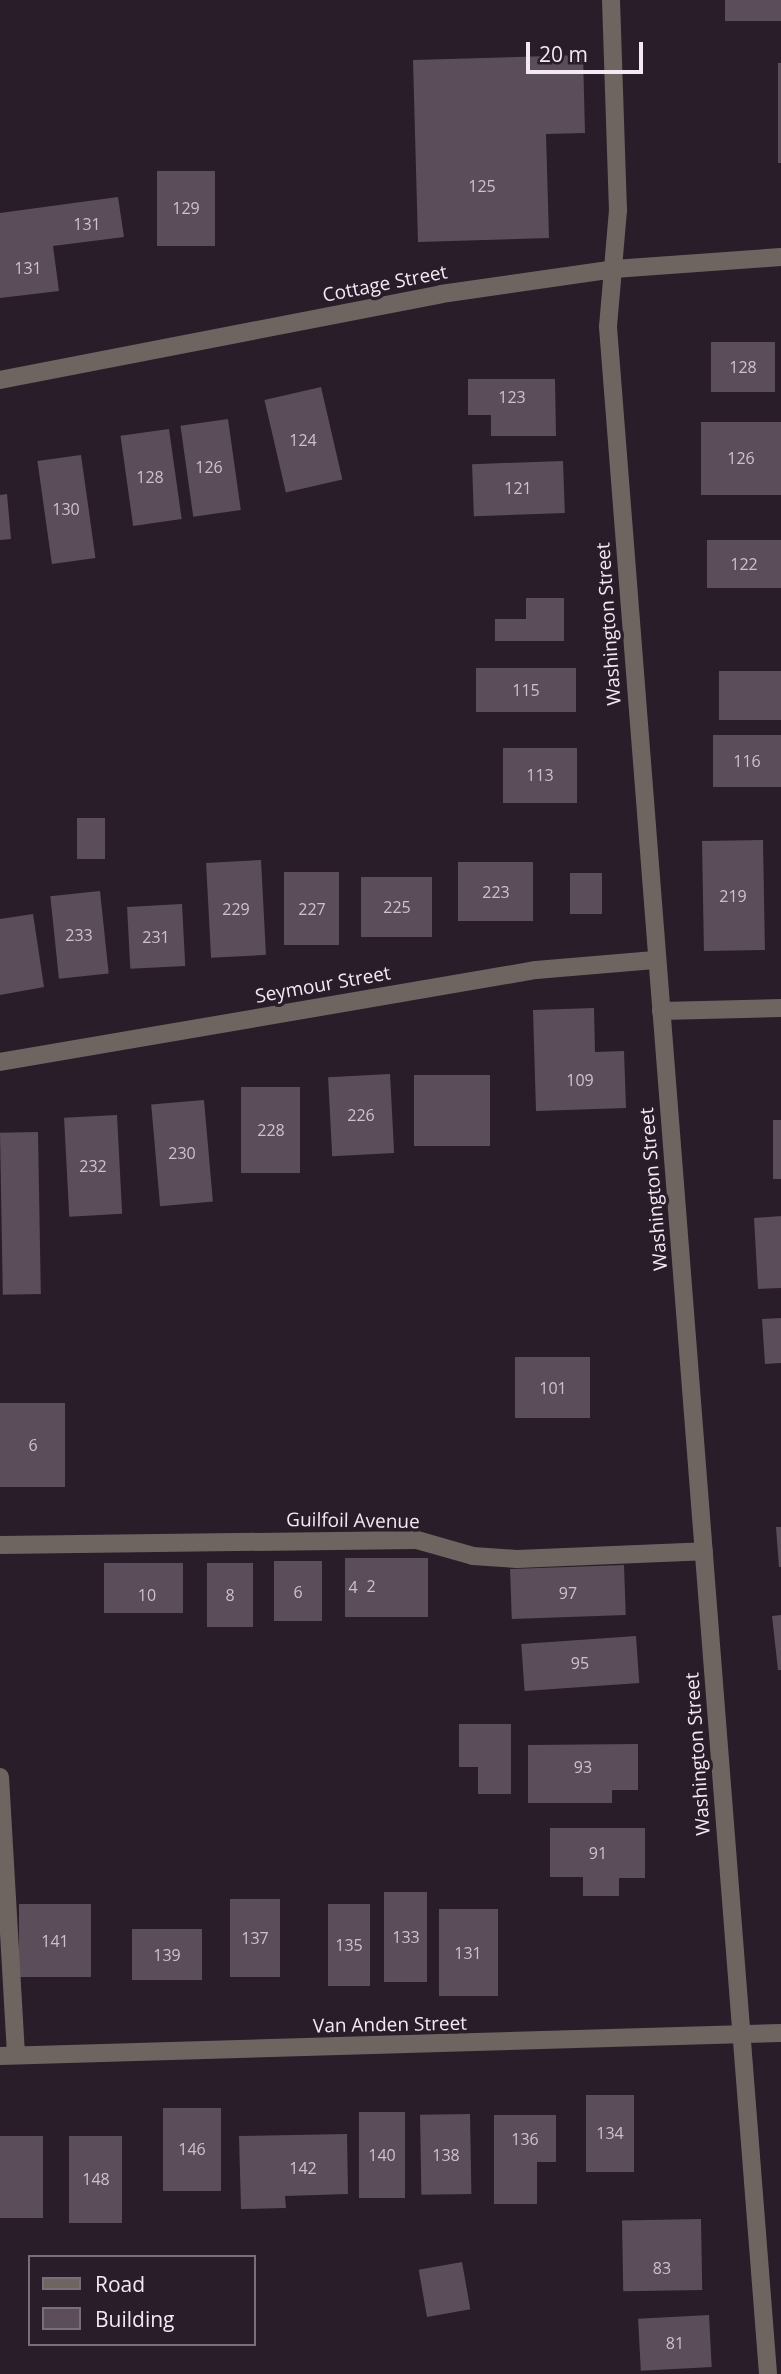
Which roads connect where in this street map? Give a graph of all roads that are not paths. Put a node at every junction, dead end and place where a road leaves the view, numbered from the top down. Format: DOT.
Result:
graph roads {
  1 [pos="611,0"];
  2 [pos="781,257"];
  3 [pos="614,269"];
  4 [pos="0,380"];
  5 [pos="655,960"];
  6 [pos="781,1008"];
  7 [pos="661,1012"];
  8 [pos="0,1062"];
  9 [pos="0,1545"];
  10 [pos="704,1551"];
  11 [pos="0,1777"];
  12 [pos="781,2033"];
  13 [pos="741,2037"];
  14 [pos="8,2056"];
  15 [pos="768,2374"];
  1 -- 3 [label="street, Washington Street"];
  2 -- 3 [label="street, Cottage Street"];
  3 -- 4 [label="street, Cottage Street"];
  3 -- 5 [label="street, Washington Street"];
  5 -- 7 [label="street, Washington Street"];
  5 -- 8 [label="street, Seymour Street"];
  6 -- 7 [label="street"];
  7 -- 10 [label="street, Washington Street"];
  9 -- 10 [label="street, Guilfoil Avenue"];
  10 -- 13 [label="street, Washington Street"];
  11 -- 14 [label="street"];
  12 -- 13 [label="street, Van Anden Street"];
  13 -- 14 [label="street, Van Anden Street"];
  13 -- 15 [label="street, Washington Street"];
}
